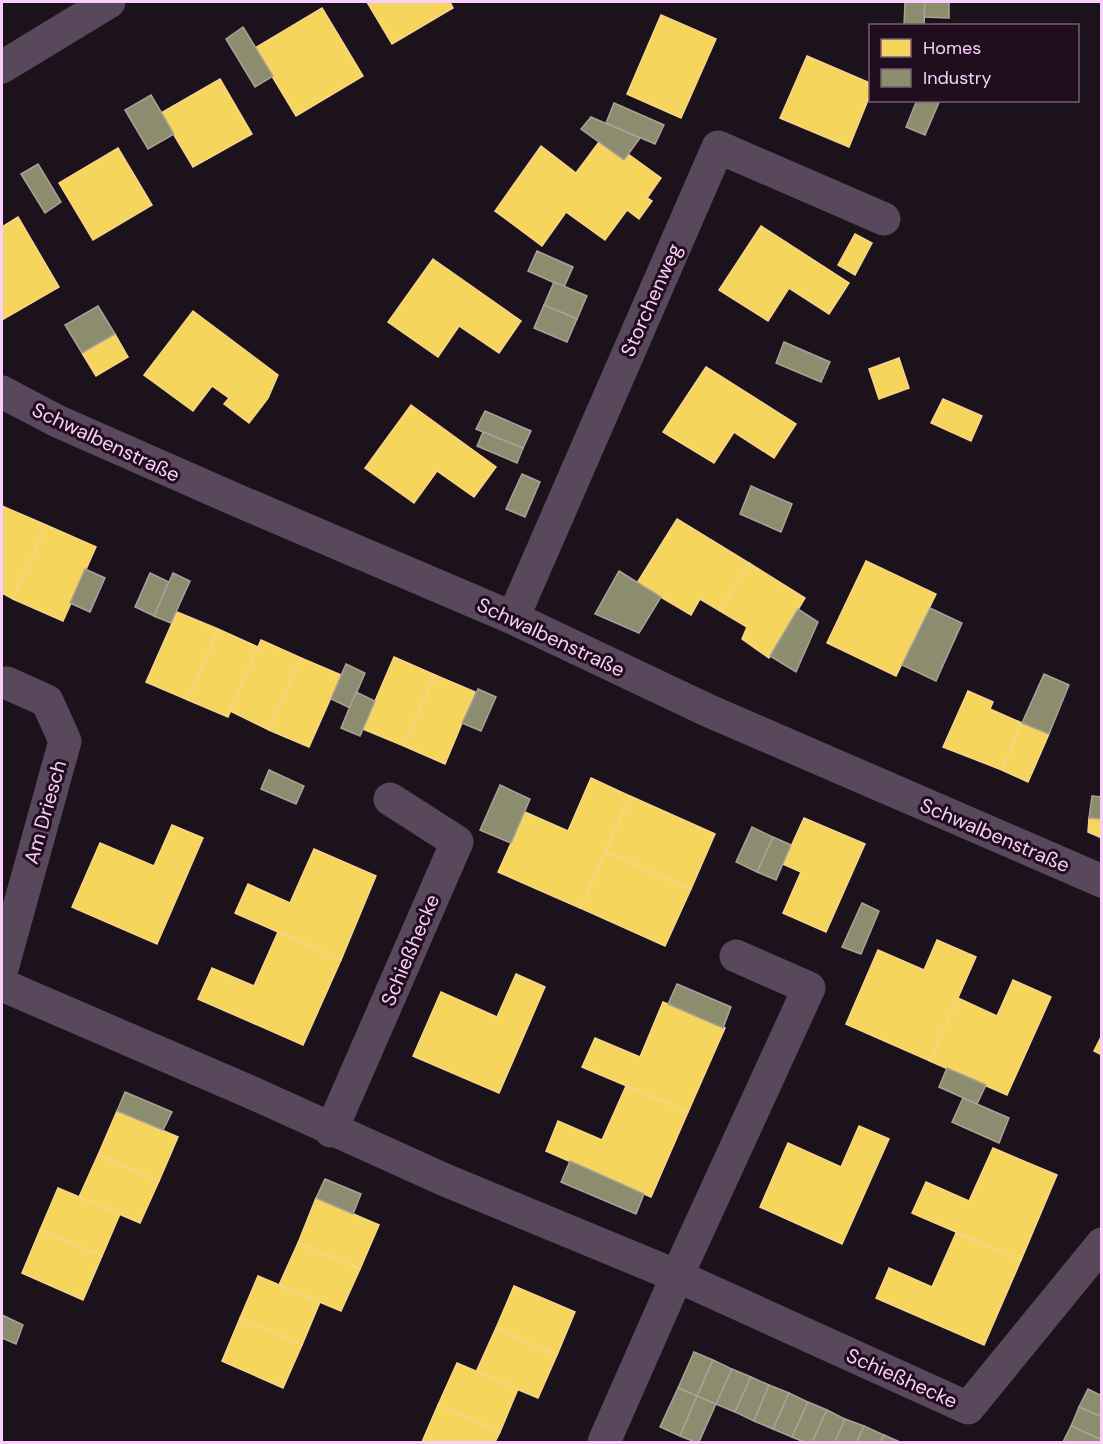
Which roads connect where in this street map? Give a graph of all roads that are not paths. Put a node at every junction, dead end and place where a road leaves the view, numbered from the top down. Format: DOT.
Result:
graph roads {
  1 [pos="109,2"];
  2 [pos="2,67"];
  3 [pos="884,219"];
  4 [pos="2,392"];
  5 [pos="513,618"];
  6 [pos="7,683"];
  7 [pos="390,799"];
  8 [pos="1101,882"];
  9 [pos="736,956"];
  10 [pos="2,969"];
  11 [pos="2,985"];
  12 [pos="331,1131"];
  13 [pos="1101,1244"];
  14 [pos="677,1276"];
  15 [pos="604,1443"];
  1 -- 2 [label="street"];
  3 -- 5 [label="street, Storchenweg"];
  4 -- 5 [label="street, Schwalbenstraße"];
  5 -- 8 [label="street, Schwalbenstraße"];
  6 -- 10 [label="street, Am Driesch"];
  7 -- 12 [label="street, Schießhecke"];
  9 -- 14 [label="street"];
  11 -- 12 [label="street, Schießhecke"];
  12 -- 14 [label="street, Schießhecke"];
  13 -- 14 [label="street, Schießhecke"];
  14 -- 15 [label="street"];
}
